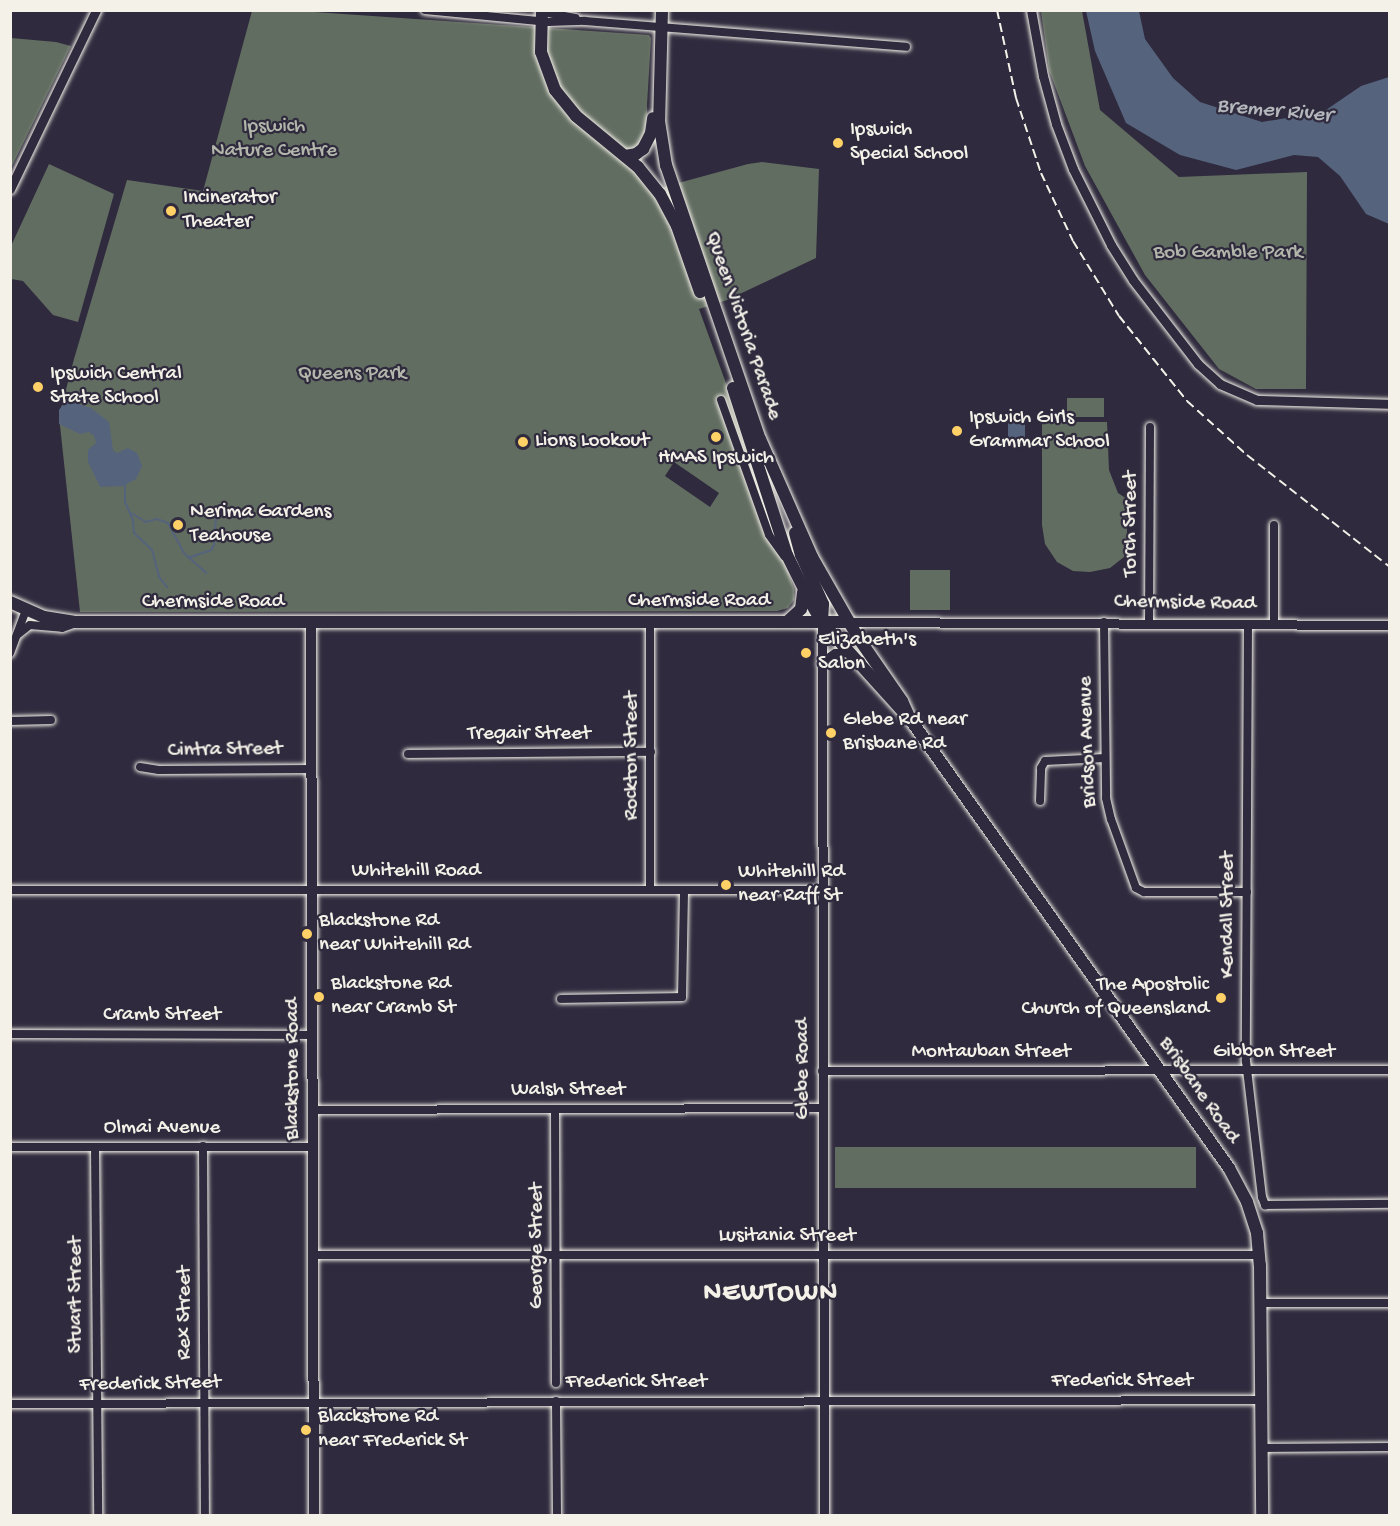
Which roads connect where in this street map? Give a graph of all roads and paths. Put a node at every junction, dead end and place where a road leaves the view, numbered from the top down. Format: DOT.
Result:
graph roads {
  1 [pos="96,10"];
  2 [pos="425,10"];
  3 [pos="662,10"];
  4 [pos="1031,10"];
  5 [pos="541,15"];
  6 [pos="661,27"];
  7 [pos="906,47"];
  8 [pos="658,82"];
  9 [pos="625,156"];
  10 [pos="10,189"];
  11 [pos="732,386"];
  12 [pos="1389,404"];
  13 [pos="1150,427"];
  14 [pos="793,517"];
  15 [pos="1274,525"];
  16 [pos="791,565"];
  17 [pos="802,587"];
  18 [pos="11,602"];
  19 [pos="26,610"];
  20 [pos="77,622"];
  21 [pos="650,622"];
  22 [pos="787,622"];
  23 [pos="822,622"];
  24 [pos="849,622"];
  25 [pos="1104,622"];
  26 [pos="1149,622"];
  27 [pos="311,623"];
  28 [pos="1248,624"];
  29 [pos="1274,625"];
  30 [pos="1389,625"];
  31 [pos="17,635"];
  32 [pos="849,652"];
  33 [pos="10,653"];
  34 [pos="821,663"];
  35 [pos="910,719"];
  36 [pos="51,720"];
  37 [pos="10,721"];
  38 [pos="651,752"];
  39 [pos="408,754"];
  40 [pos="1105,758"];
  41 [pos="140,767"];
  42 [pos="312,769"];
  43 [pos="1040,801"];
  44 [pos="10,890"];
  45 [pos="312,890"];
  46 [pos="650,890"];
  47 [pos="684,890"];
  48 [pos="822,890"];
  49 [pos="1247,892"];
  50 [pos="561,999"];
  51 [pos="10,1034"];
  52 [pos="313,1035"];
  53 [pos="1389,1070"];
  54 [pos="822,1071"];
  55 [pos="1159,1071"];
  56 [pos="1247,1071"];
  57 [pos="822,1108"];
  58 [pos="555,1109"];
  59 [pos="313,1110"];
  60 [pos="203,1146"];
  61 [pos="10,1147"];
  62 [pos="95,1147"];
  63 [pos="313,1147"];
  64 [pos="1389,1204"];
  65 [pos="314,1255"];
  66 [pos="556,1255"];
  67 [pos="823,1255"];
  68 [pos="1260,1255"];
  69 [pos="1261,1303"];
  70 [pos="1389,1303"];
  71 [pos="556,1383"];
  72 [pos="1261,1400"];
  73 [pos="556,1401"];
  74 [pos="823,1401"];
  75 [pos="205,1402"];
  76 [pos="314,1402"];
  77 [pos="10,1404"];
  78 [pos="96,1404"];
  79 [pos="1389,1447"];
  80 [pos="1262,1448"];
  81 [pos="98,1515"];
  82 [pos="205,1515"];
  83 [pos="314,1515"];
  84 [pos="557,1515"];
  85 [pos="824,1515"];
  86 [pos="1262,1515"];
  1 -- 10 [label="street"];
  2 -- 5 [label="street"];
  3 -- 6 [label="main road, Queen Victoria Parade"];
  4 -- 12 [label="street"];
  5 -- 6 [label="street"];
  5 -- 9 [label="main road, Queen Victoria Parade"];
  6 -- 7 [label="street"];
  6 -- 8 [label="main road, Queen Victoria Parade"];
  8 -- 9 [label="main road"];
  8 -- 14 [label="main road, Queen Victoria Parade"];
  9 -- 11 [label="main road, Queen Victoria Parade"];
  11 -- 16 [label="main road, Queen Victoria Parade"];
  11 -- 16 [label="street, Queen Victoria Parade"];
  13 -- 26 [label="street, Torch Street"];
  14 -- 23 [label="main road"];
  14 -- 24 [label="main road, Queen Victoria Parade"];
  15 -- 29 [label="street"];
  16 -- 17 [label="main road, Queen Victoria Parade"];
  17 -- 22 [label="main road"];
  17 -- 23 [label="main road, Queen Victoria Parade"];
  18 -- 19 [label="main road, Chermside Road"];
  19 -- 20 [label="main road, Chermside Road"];
  19 -- 31 [label="street"];
  20 -- 27 [label="main road, Chermside Road"];
  20 -- 31 [label="street"];
  21 -- 22 [label="main road, Chermside Road"];
  21 -- 27 [label="main road, Chermside Road"];
  21 -- 38 [label="street, Rockton Street"];
  22 -- 23 [label="main road, Chermside Road"];
  23 -- 24 [label="main road, Chermside Road"];
  23 -- 32 [label="main road, Brisbane Road"];
  23 -- 34 [label="street, Glebe Road"];
  24 -- 25 [label="street, Chermside Road"];
  24 -- 35 [label="main road, Brisbane Road"];
  25 -- 26 [label="street, Chermside Road"];
  25 -- 40 [label="street, Bridson Avenue"];
  26 -- 28 [label="street, Chermside Road"];
  27 -- 42 [label="main road, Blackstone Road"];
  28 -- 29 [label="street, Chermside Road"];
  28 -- 49 [label="street, Kendall Street"];
  29 -- 30 [label="street, Chermside Road"];
  31 -- 33 [label="street"];
  32 -- 34 [label="street"];
  32 -- 35 [label="main road, Brisbane Road"];
  34 -- 48 [label="street, Glebe Road"];
  35 -- 55 [label="main road, Brisbane Road"];
  36 -- 37 [label="street"];
  38 -- 39 [label="street, Tregair Street"];
  38 -- 46 [label="street, Rockton Street"];
  40 -- 43 [label="street"];
  40 -- 49 [label="street, Bridson Avenue"];
  41 -- 42 [label="street, Cintra Street"];
  42 -- 45 [label="main road, Blackstone Road"];
  44 -- 45 [label="street, Whitehill Road"];
  45 -- 46 [label="street, Whitehill Road"];
  45 -- 52 [label="main road, Blackstone Road"];
  46 -- 47 [label="street, Whitehill Road"];
  47 -- 48 [label="street, Whitehill Road"];
  47 -- 50 [label="street"];
  48 -- 54 [label="street, Glebe Road"];
  49 -- 56 [label="street, Kendall Street"];
  51 -- 52 [label="street, Cramb Street"];
  52 -- 59 [label="main road, Blackstone Road"];
  53 -- 56 [label="street, Gibbon Street"];
  54 -- 55 [label="street, Montauban Street"];
  54 -- 57 [label="street, Glebe Road"];
  55 -- 56 [label="street, Gibbon Street"];
  55 -- 68 [label="main road, Brisbane Road"];
  56 -- 64 [label="street, Kendall Street"];
  57 -- 58 [label="street, Walsh Street"];
  57 -- 67 [label="street, Glebe Road"];
  58 -- 59 [label="street, Walsh Street"];
  58 -- 66 [label="street, George Street"];
  59 -- 63 [label="main road, Blackstone Road"];
  60 -- 62 [label="street, Olmai Avenue"];
  60 -- 63 [label="street, Olmai Avenue"];
  60 -- 75 [label="street, Rex Street"];
  61 -- 62 [label="street, Olmai Avenue"];
  62 -- 78 [label="street, Stuart Street"];
  63 -- 65 [label="main road, Blackstone Road"];
  65 -- 66 [label="street, Lusitania Street"];
  65 -- 76 [label="main road, Blackstone Road"];
  66 -- 67 [label="street, Lusitania Street"];
  66 -- 71 [label="street, George Street"];
  67 -- 68 [label="street, Lusitania Street"];
  67 -- 74 [label="street, Glebe Road"];
  68 -- 69 [label="main road, Brisbane Road"];
  69 -- 70 [label="street"];
  69 -- 72 [label="main road, Brisbane Road"];
  72 -- 74 [label="street, Frederick Street"];
  72 -- 80 [label="main road, Brisbane Road"];
  73 -- 74 [label="street, Frederick Street"];
  73 -- 76 [label="street, Frederick Street"];
  73 -- 84 [label="street"];
  74 -- 85 [label="street, Glebe Road"];
  75 -- 76 [label="street, Frederick Street"];
  75 -- 78 [label="street, Frederick Street"];
  75 -- 82 [label="street, Rex Street"];
  76 -- 83 [label="main road, Blackstone Road"];
  77 -- 78 [label="street, Frederick Street"];
  78 -- 81 [label="street, Stuart Street"];
  79 -- 80 [label="street"];
  80 -- 86 [label="main road, Brisbane Road"];
}
